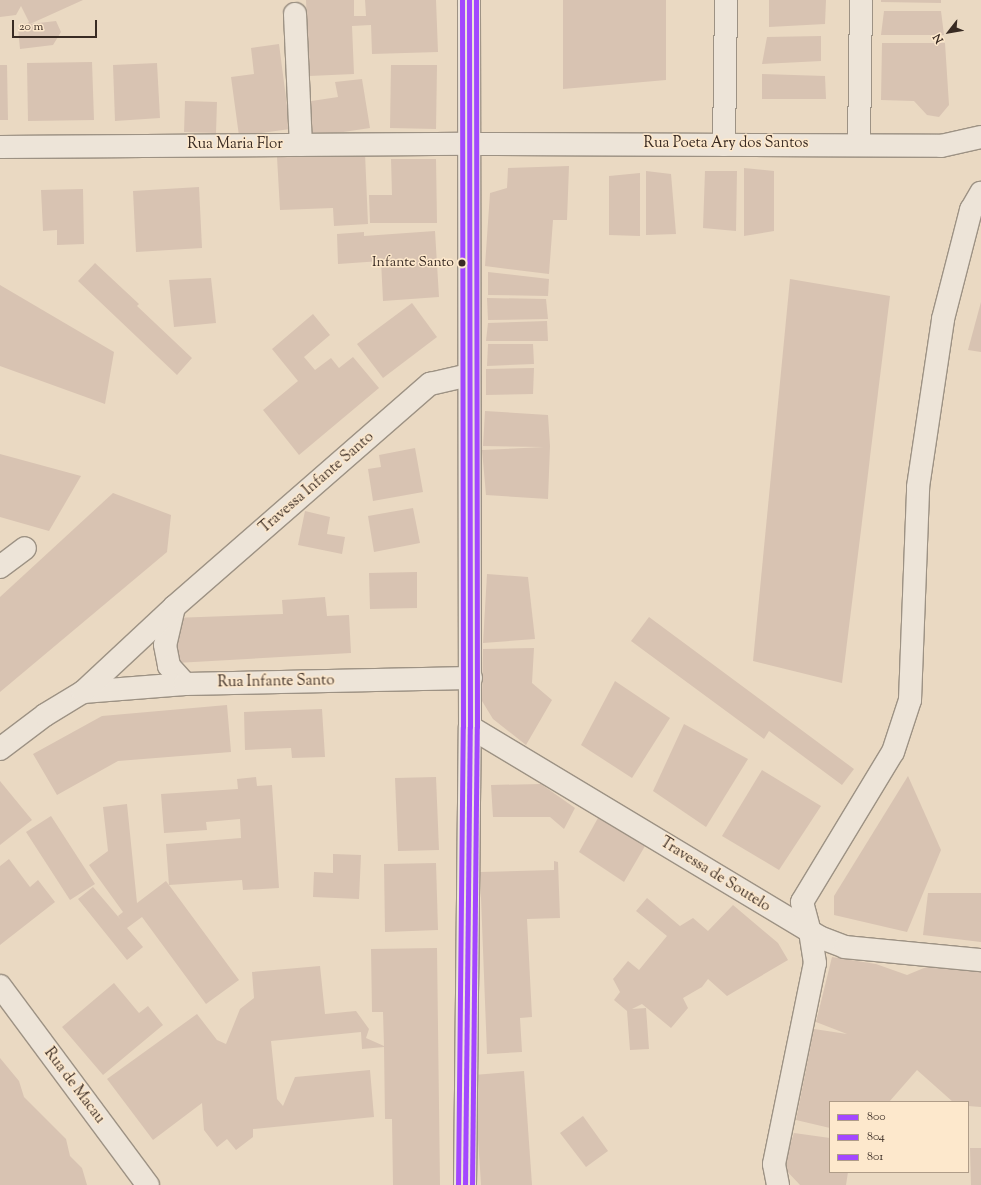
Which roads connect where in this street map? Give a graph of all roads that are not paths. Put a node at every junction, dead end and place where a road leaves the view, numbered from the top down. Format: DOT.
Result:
graph roads {
  1 [pos="469,0"];
  2 [pos="726,0"];
  3 [pos="861,0"];
  4 [pos="295,14"];
  5 [pos="981,137"];
  6 [pos="471,144"];
  7 [pos="859,144"];
  8 [pos="301,145"];
  9 [pos="724,145"];
  10 [pos="0,147"];
  11 [pos="981,193"];
  12 [pos="469,375"];
  13 [pos="25,548"];
  14 [pos="0,567"];
  15 [pos="174,607"];
  16 [pos="471,678"];
  17 [pos="184,684"];
  18 [pos="82,692"];
  19 [pos="470,727"];
  20 [pos="0,749"];
  21 [pos="810,932"];
  22 [pos="981,960"];
  23 [pos="0,986"];
  24 [pos="148,1185"];
  25 [pos="465,1185"];
  26 [pos="778,1185"];
  1 -- 6 [label="street"];
  2 -- 9 [label="street"];
  3 -- 7 [label="street"];
  4 -- 8 [label="street"];
  5 -- 7 [label="street, Rua Poeta Ary dos Santos"];
  6 -- 8 [label="street, Rua Maria Flor"];
  6 -- 9 [label="street, Rua Poeta Ary dos Santos"];
  6 -- 12 [label="street"];
  7 -- 9 [label="street, Rua Poeta Ary dos Santos"];
  8 -- 10 [label="street, Rua Maria Flor"];
  11 -- 21 [label="street"];
  12 -- 15 [label="street, Travessa Infante Santo"];
  12 -- 16 [label="street"];
  13 -- 14 [label="street"];
  15 -- 17 [label="street"];
  15 -- 18 [label="street, Travessa Infante Santo"];
  16 -- 17 [label="street, Rua Infante Santo"];
  16 -- 19 [label="street"];
  17 -- 18 [label="street, Rua Infante Santo"];
  18 -- 20 [label="street"];
  19 -- 21 [label="street, Travessa de Soutelo"];
  19 -- 25 [label="street"];
  21 -- 22 [label="street, Travessa de Soutelo"];
  21 -- 26 [label="street"];
  23 -- 24 [label="street, Rua de Macau"];
}
